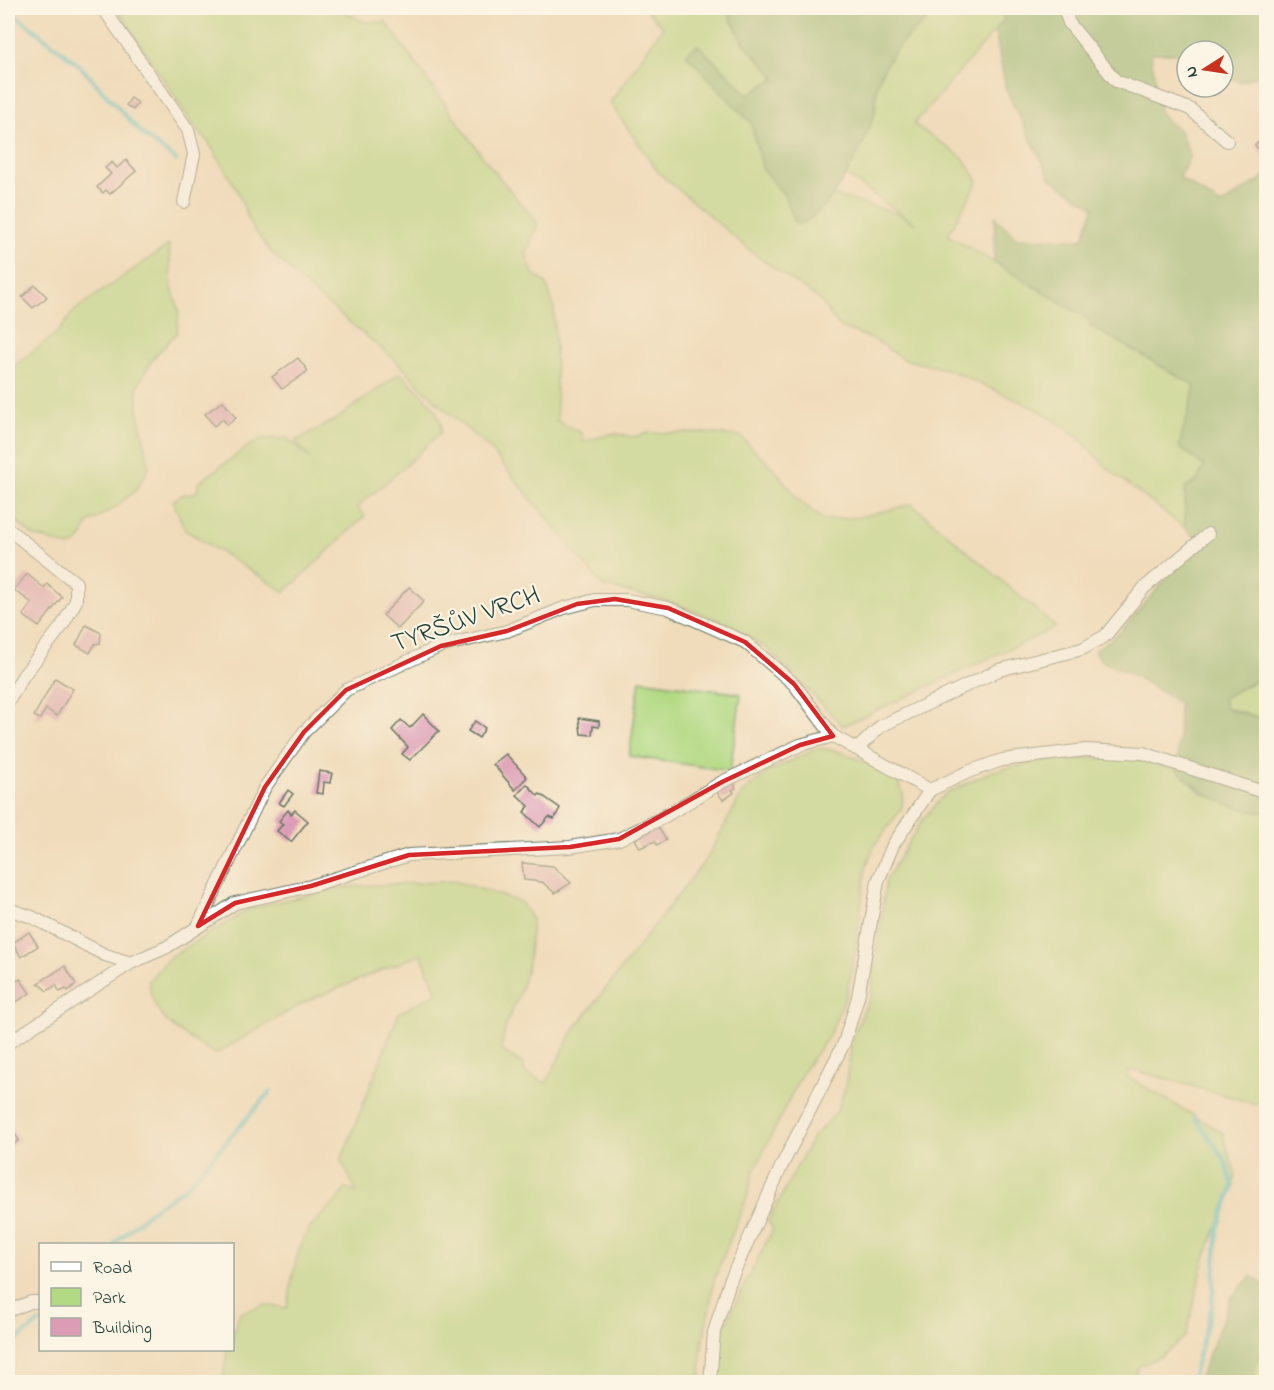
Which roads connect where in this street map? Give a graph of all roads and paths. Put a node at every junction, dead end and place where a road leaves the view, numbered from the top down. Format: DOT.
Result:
graph roads {
  1 [pos="103,8"];
  2 [pos="1064,8"];
  3 [pos="1227,141"];
  4 [pos="184,202"];
  5 [pos="8,529"];
  6 [pos="1208,534"];
  7 [pos="8,702"];
  8 [pos="833,736"];
  9 [pos="858,748"];
  10 [pos="930,790"];
  11 [pos="1266,793"];
  12 [pos="8,909"];
  13 [pos="198,926"];
  14 [pos="131,963"];
  15 [pos="8,1043"];
  16 [pos="39,1302"];
  17 [pos="8,1311"];
  18 [pos="710,1383"];
  1 -- 4 [label="street"];
  2 -- 3 [label="street"];
  5 -- 7 [label="street"];
  6 -- 9 [label="street"];
  8 -- 9 [label="street, TYRŠŮV VRCH"];
  8 -- 13 [label="street"];
  8 -- 13 [label="street, TYRŠŮV VRCH"];
  9 -- 10 [label="street, TYRŠŮV VRCH"];
  10 -- 11 [label="street"];
  10 -- 18 [label="street"];
  12 -- 14 [label="street"];
  13 -- 14 [label="street"];
  14 -- 15 [label="street"];
  16 -- 17 [label="street"];
}
